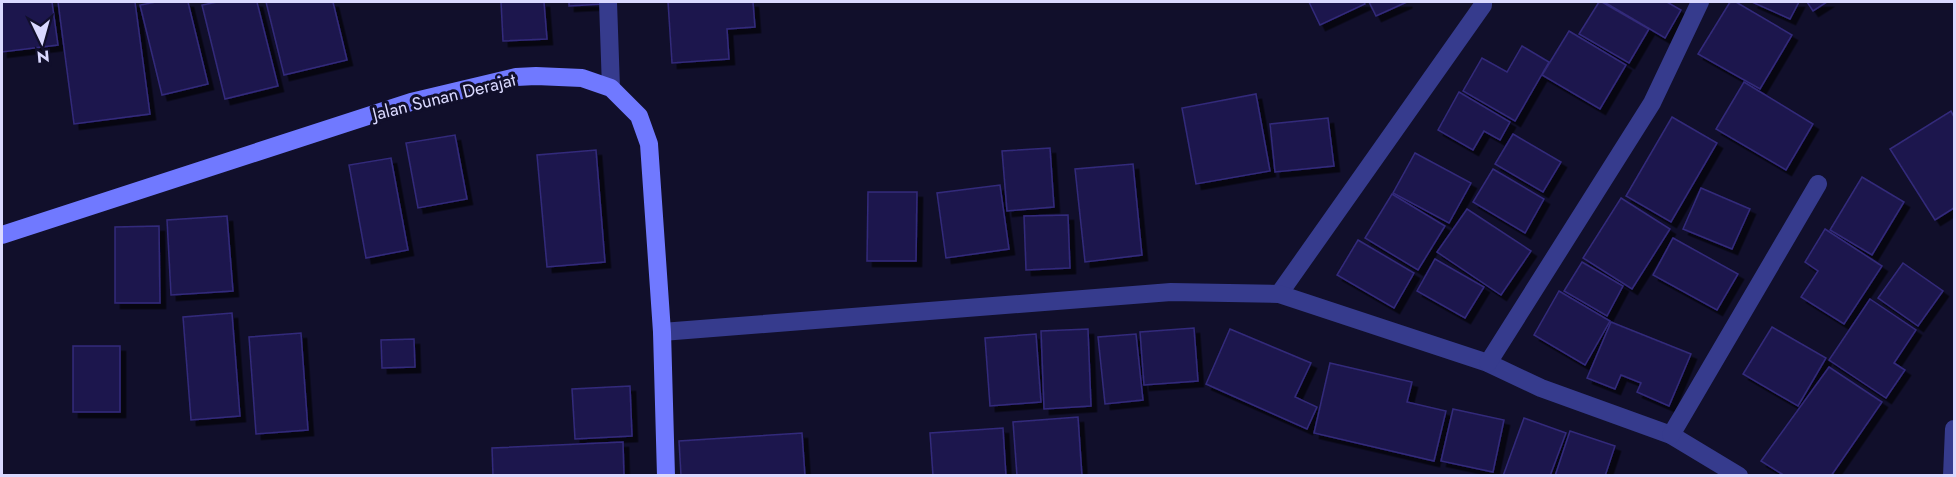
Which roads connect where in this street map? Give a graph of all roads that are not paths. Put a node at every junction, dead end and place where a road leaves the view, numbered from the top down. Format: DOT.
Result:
graph roads {
  1 [pos="608,2"];
  2 [pos="1483,2"];
  3 [pos="1700,2"];
  4 [pos="611,88"];
  5 [pos="1818,184"];
  6 [pos="2,235"];
  7 [pos="1279,294"];
  8 [pos="662,332"];
  9 [pos="1488,363"];
  10 [pos="1954,429"];
  11 [pos="1671,435"];
  12 [pos="666,476"];
  13 [pos="1739,476"];
  14 [pos="1952,476"];
  1 -- 4 [label="street"];
  2 -- 7 [label="street"];
  3 -- 9 [label="street"];
  4 -- 6 [label="street, Jalan Sunan Derajat"];
  4 -- 8 [label="street, Jalan Sunan Derajat"];
  5 -- 11 [label="street"];
  7 -- 8 [label="street"];
  7 -- 9 [label="street"];
  8 -- 12 [label="street, Jalan Sunan Derajat"];
  9 -- 11 [label="street"];
  10 -- 14 [label="street"];
  11 -- 13 [label="street"];
}
